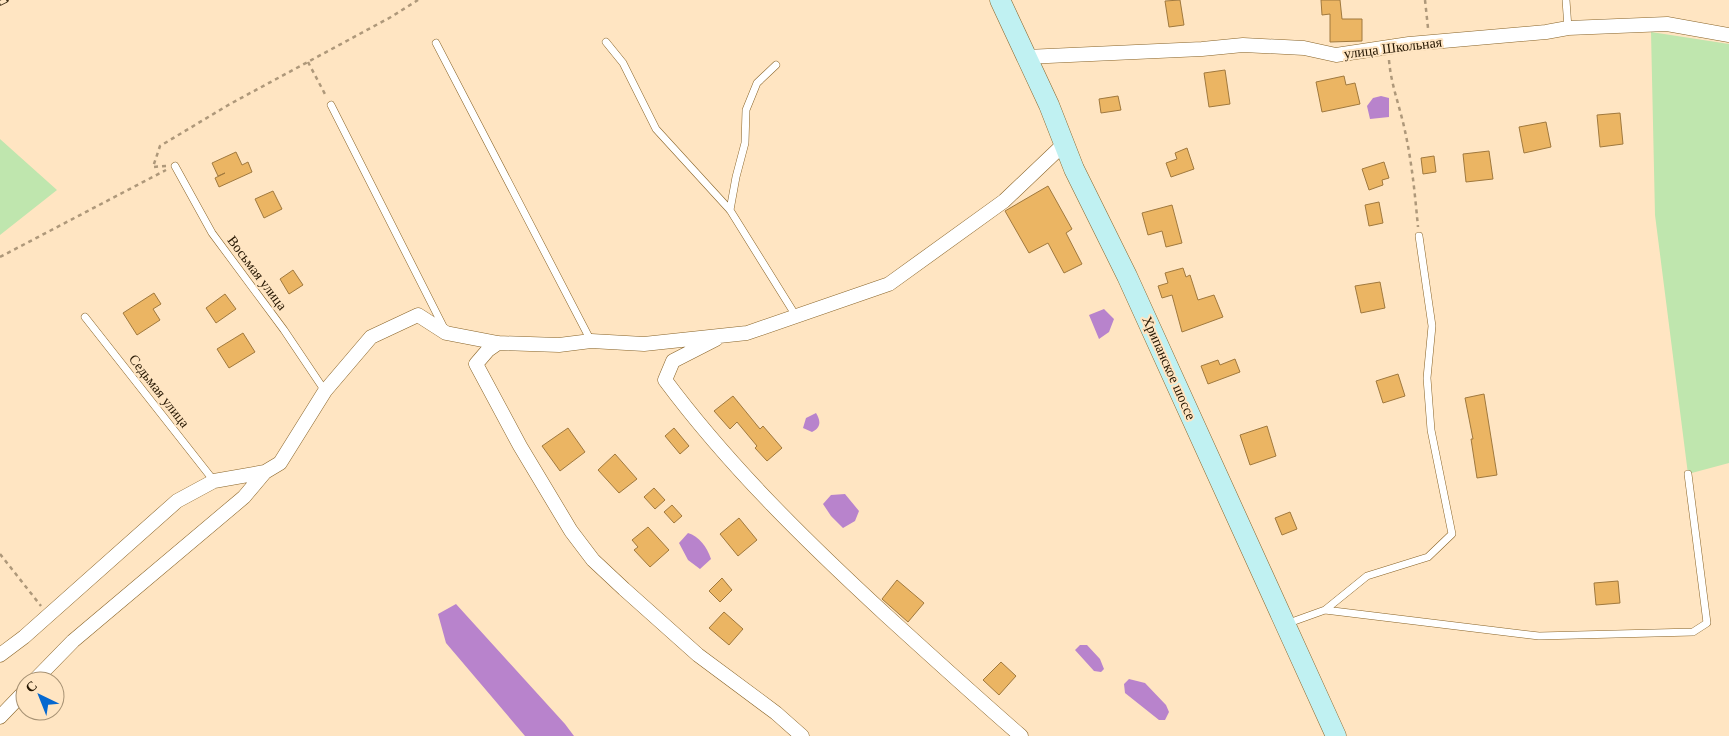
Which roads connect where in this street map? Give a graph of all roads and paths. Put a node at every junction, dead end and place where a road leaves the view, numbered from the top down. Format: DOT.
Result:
graph roads {
  1 [pos="418,0"];
  2 [pos="1000,0"];
  3 [pos="1425,0"];
  4 [pos="1566,0"];
  5 [pos="1568,28"];
  6 [pos="1729,35"];
  7 [pos="436,42"];
  8 [pos="606,42"];
  9 [pos="1430,42"];
  10 [pos="1388,48"];
  11 [pos="1026,57"];
  12 [pos="308,62"];
  13 [pos="776,65"];
  14 [pos="331,105"];
  15 [pos="1065,143"];
  16 [pos="175,166"];
  17 [pos="730,210"];
  18 [pos="1419,236"];
  19 [pos="0,257"];
  20 [pos="85,317"];
  21 [pos="796,317"];
  22 [pos="446,332"];
  23 [pos="723,336"];
  24 [pos="591,341"];
  25 [pos="498,343"];
  26 [pos="326,391"];
  27 [pos="265,472"];
  28 [pos="1688,474"];
  29 [pos="214,481"];
  30 [pos="0,554"];
  31 [pos="1325,610"];
  32 [pos="48,614"];
  33 [pos="1285,624"];
  34 [pos="0,655"];
  35 [pos="44,671"];
  36 [pos="15,701"];
  37 [pos="0,717"];
  38 [pos="802,736"];
  39 [pos="1022,736"];
  40 [pos="1336,736"];
  1 -- 12 [label="path"];
  2 -- 11 [label="main road, Хрипанское шоссе"];
  3 -- 9 [label="path"];
  4 -- 5 [label="lane"];
  5 -- 6 [label="street, улица Школьная"];
  5 -- 9 [label="street, улица Школьная"];
  7 -- 24 [label="lane"];
  8 -- 17 [label="lane"];
  9 -- 10 [label="street, улица Школьная"];
  10 -- 11 [label="street, улица Школьная"];
  10 -- 18 [label="path"];
  11 -- 15 [label="main road, Хрипанское шоссе"];
  12 -- 14 [label="path"];
  12 -- 16 [label="path"];
  13 -- 17 [label="lane"];
  14 -- 22 [label="lane"];
  15 -- 21 [label="street"];
  15 -- 33 [label="main road, Хрипанское шоссе"];
  16 -- 19 [label="path"];
  16 -- 26 [label="lane, Восьмая улица"];
  17 -- 21 [label="lane"];
  18 -- 31 [label="lane"];
  20 -- 29 [label="lane, Седьмая улица"];
  21 -- 23 [label="street"];
  22 -- 25 [label="street"];
  22 -- 26 [label="street"];
  23 -- 24 [label="street"];
  23 -- 39 [label="street"];
  24 -- 25 [label="street"];
  25 -- 38 [label="street"];
  26 -- 27 [label="street"];
  27 -- 29 [label="street"];
  27 -- 35 [label="street"];
  28 -- 31 [label="lane"];
  29 -- 32 [label="street"];
  30 -- 32 [label="path"];
  31 -- 33 [label="lane"];
  32 -- 34 [label="street"];
  33 -- 40 [label="main road, Хрипанское шоссе"];
  36 -- 37 [label="street"];
}
